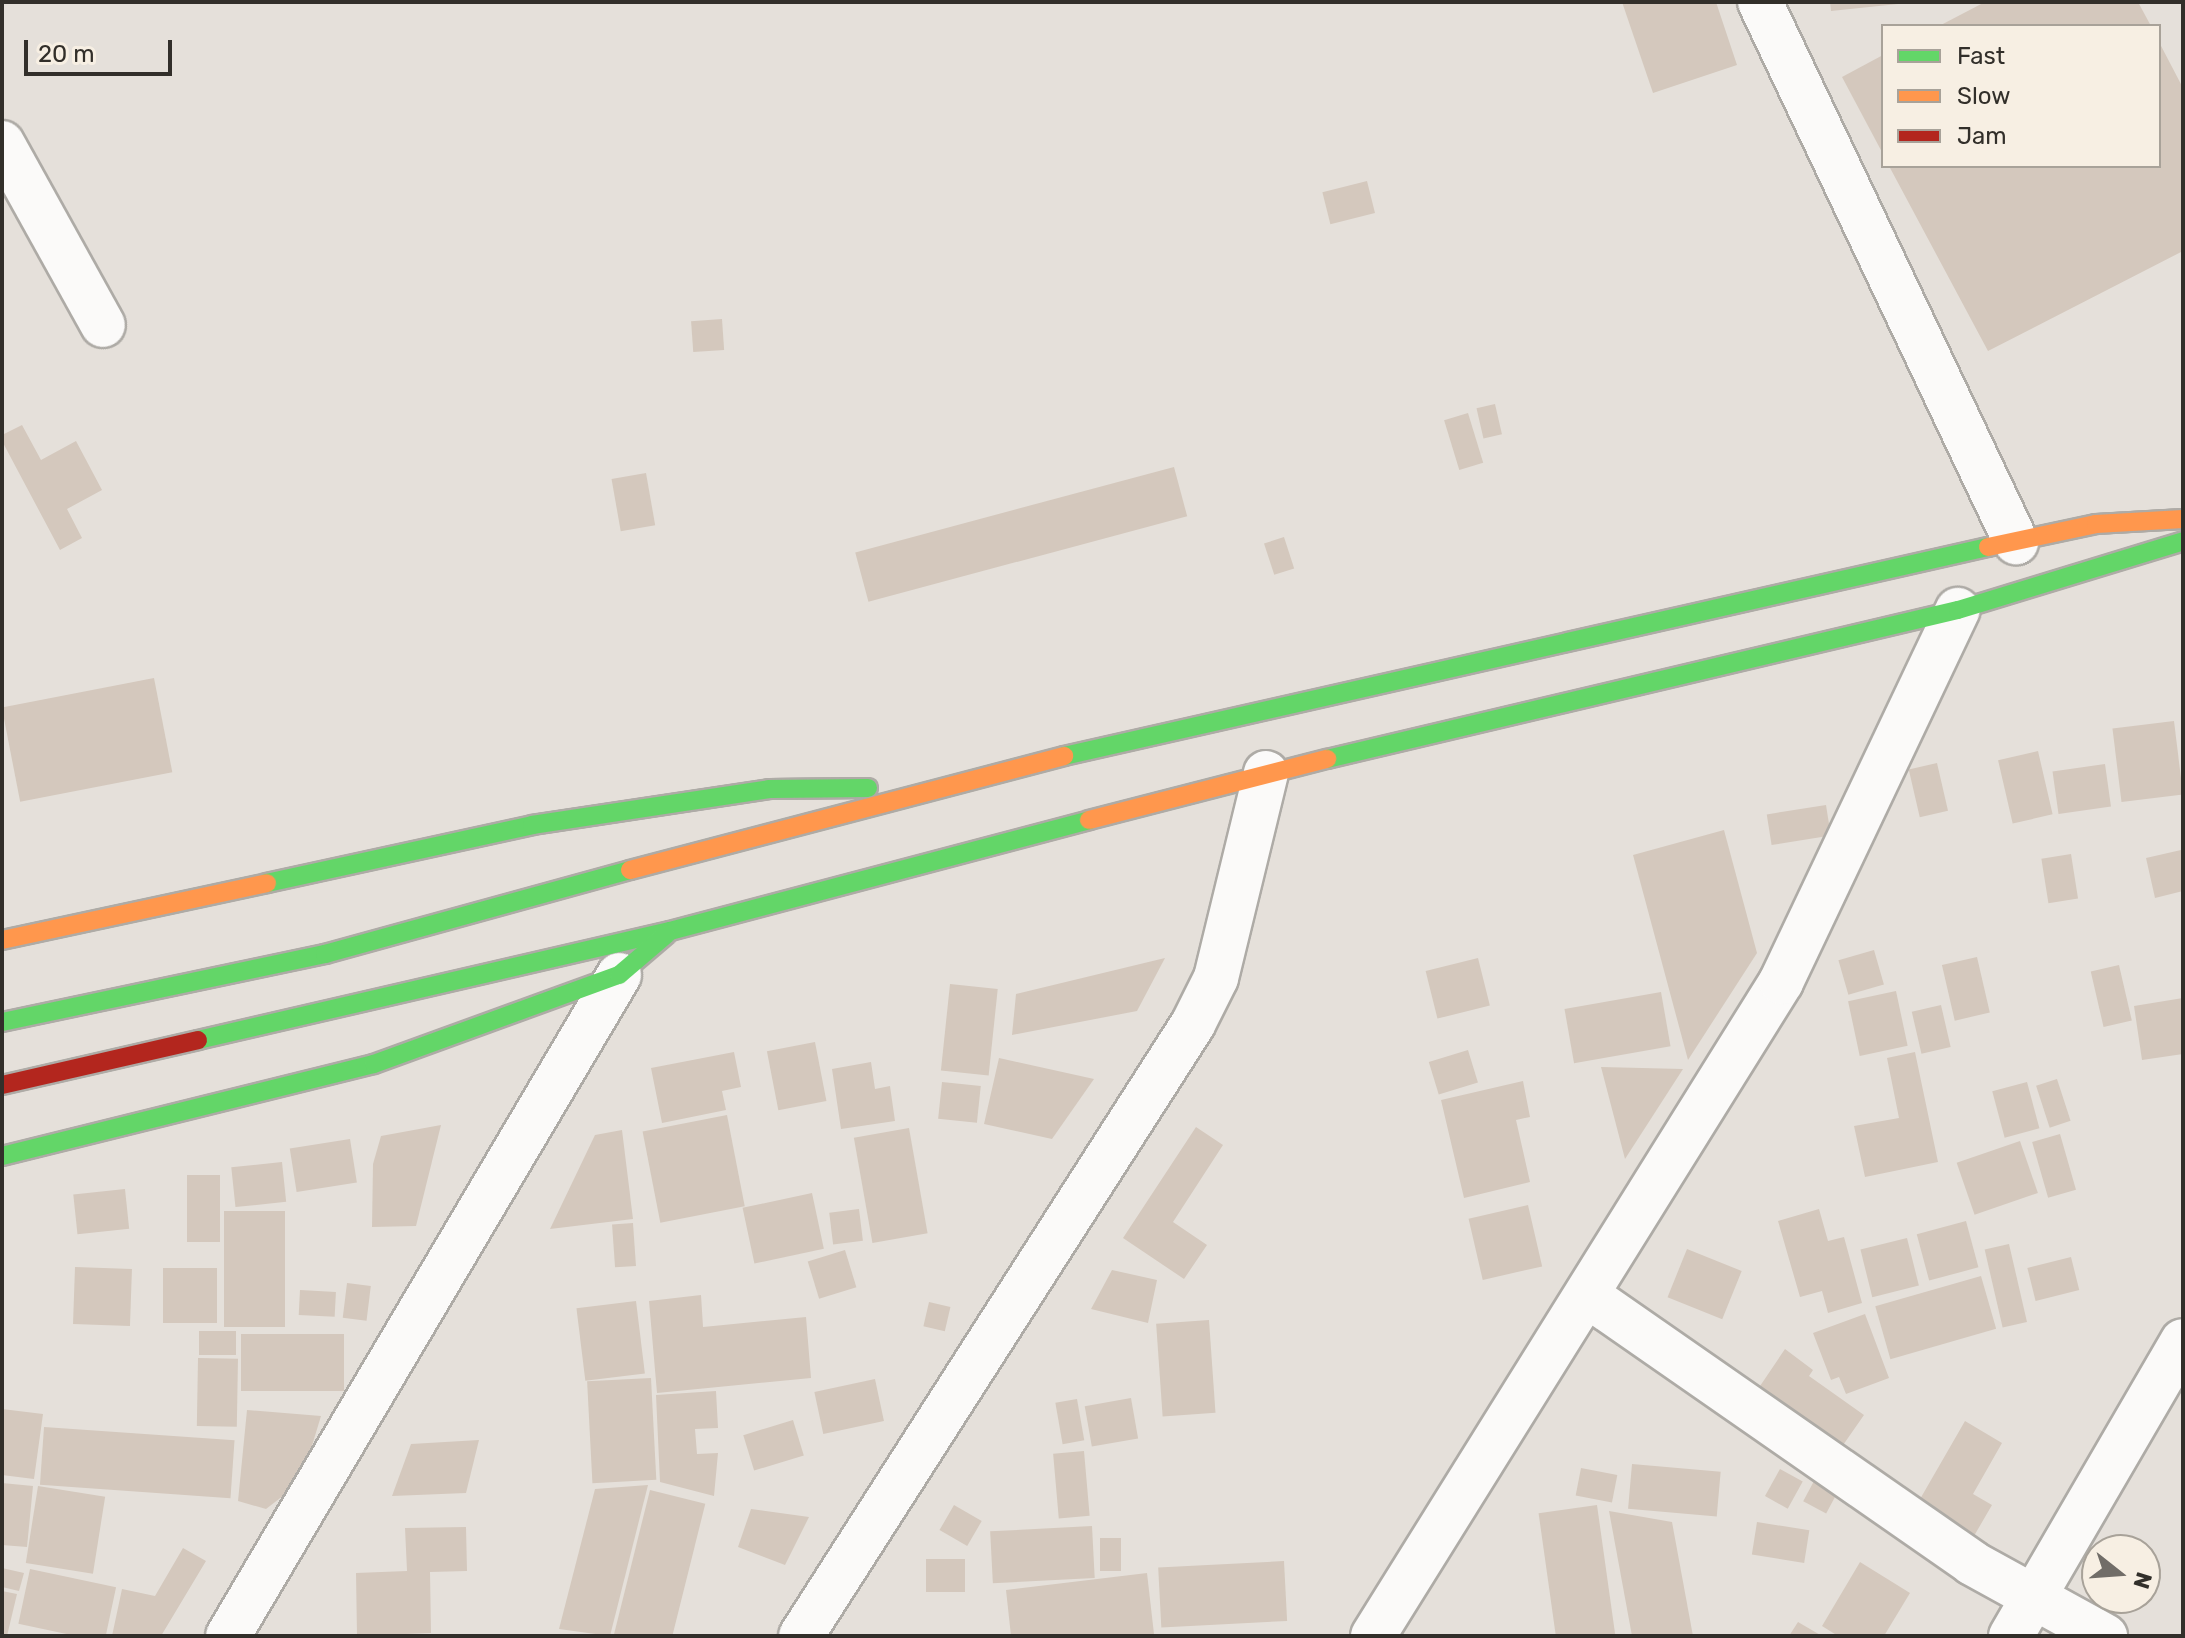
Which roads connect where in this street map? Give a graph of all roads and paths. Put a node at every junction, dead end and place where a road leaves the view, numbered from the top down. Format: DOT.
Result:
graph roads {
  1 [pos="1760,2"];
  2 [pos="2,143"];
  3 [pos="103,325"];
  4 [pos="2183,519"];
  5 [pos="2183,541"];
  6 [pos="2016,542"];
  7 [pos="1958,610"];
  8 [pos="1266,773"];
  9 [pos="928,787"];
  10 [pos="670,931"];
  11 [pos="2,940"];
  12 [pos="619,975"];
  13 [pos="2,1022"];
  14 [pos="2,1085"];
  15 [pos="2,1156"];
  16 [pos="1587,1295"];
  17 [pos="2183,1341"];
  18 [pos="2036,1594"];
  19 [pos="228,1636"];
  20 [pos="801,1636"];
  21 [pos="1373,1636"];
  22 [pos="2011,1636"];
  23 [pos="2105,1636"];
  1 -- 6 [label="street"];
  2 -- 3 [label="street"];
  4 -- 6 [label="highway"];
  5 -- 7 [label="highway"];
  6 -- 9 [label="highway"];
  7 -- 8 [label="highway"];
  7 -- 16 [label="street"];
  8 -- 10 [label="highway"];
  8 -- 20 [label="street"];
  9 -- 11 [label="highway"];
  9 -- 13 [label="highway"];
  10 -- 12 [label="highway"];
  10 -- 14 [label="highway"];
  12 -- 15 [label="highway"];
  12 -- 19 [label="street"];
  16 -- 18 [label="street"];
  16 -- 21 [label="street"];
  17 -- 18 [label="street"];
  18 -- 22 [label="street"];
  18 -- 23 [label="street"];
}
